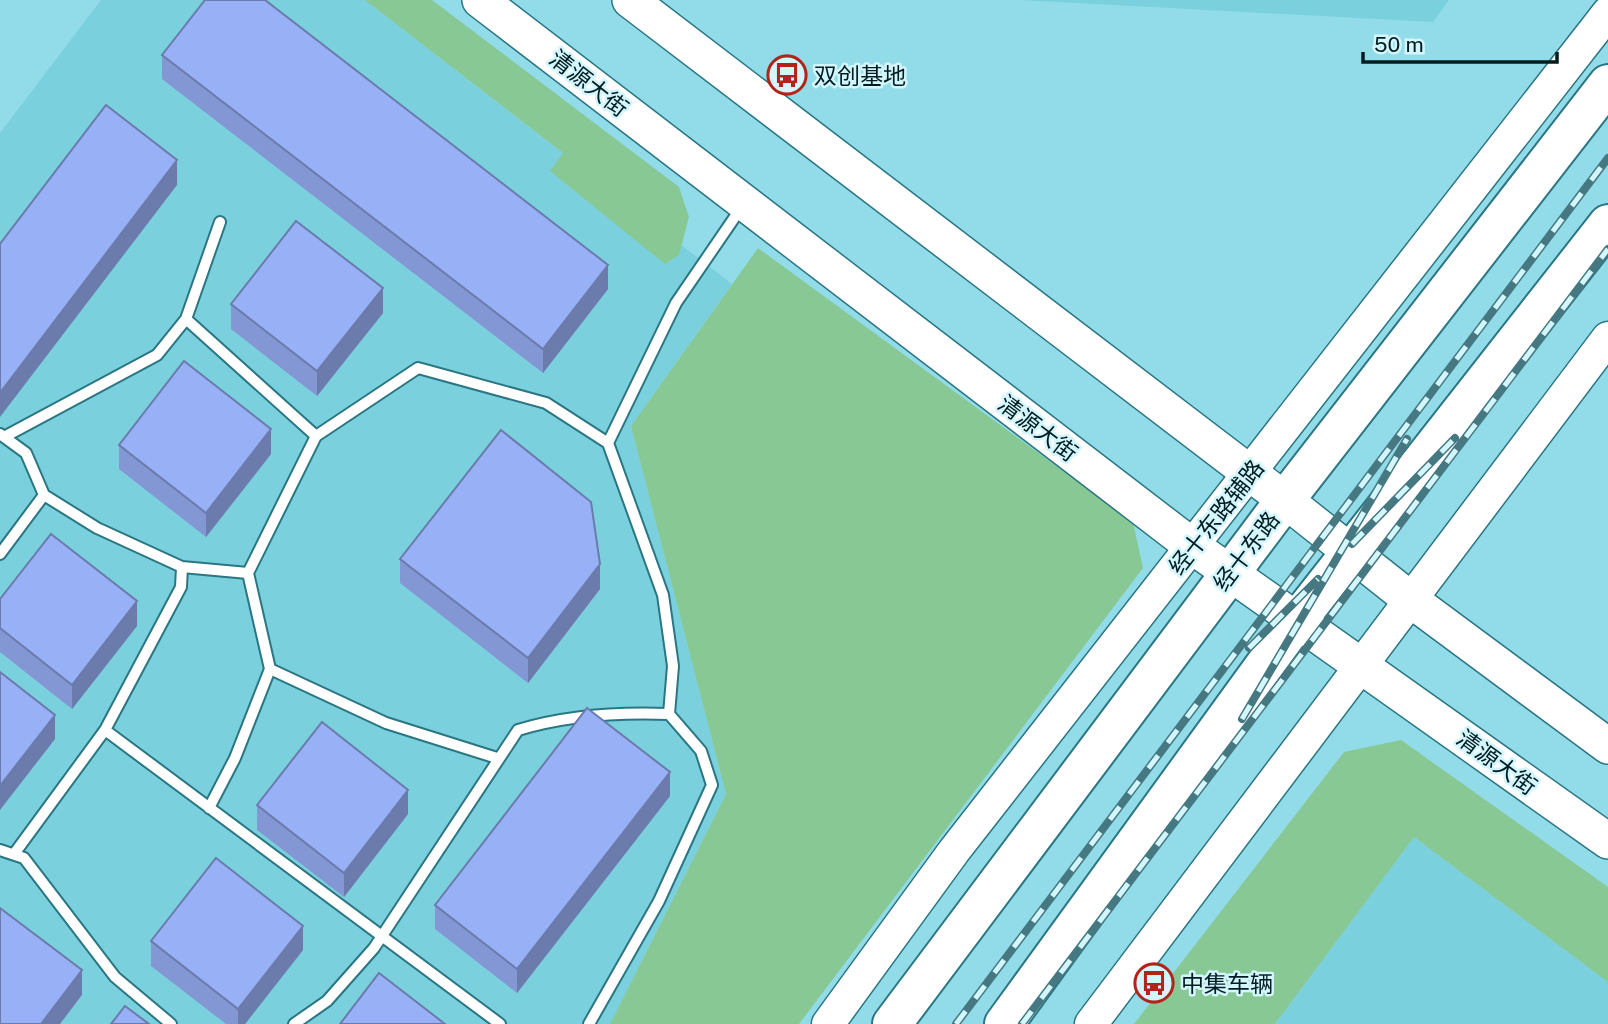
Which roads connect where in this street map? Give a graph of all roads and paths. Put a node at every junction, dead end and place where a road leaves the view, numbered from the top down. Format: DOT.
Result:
graph roads {
  1 [pos="480,0"];
  2 [pos="630,0"];
  3 [pos="1608,13"];
  4 [pos="1608,84"];
  5 [pos="745,203"];
  6 [pos="220,222"];
  7 [pos="1608,224"];
  8 [pos="186,319"];
  9 [pos="1608,338"];
  10 [pos="2,436"];
  11 [pos="316,436"];
  12 [pos="608,443"];
  13 [pos="1249,475"];
  14 [pos="44,495"];
  15 [pos="1284,500"];
  16 [pos="1192,546"];
  17 [pos="0,554"];
  18 [pos="1350,554"];
  19 [pos="182,567"];
  20 [pos="248,573"];
  21 [pos="1230,573"];
  22 [pos="1411,600"];
  23 [pos="1296,622"];
  24 [pos="1362,666"];
  25 [pos="270,669"];
  26 [pos="669,714"];
  27 [pos="105,730"];
  28 [pos="1608,746"];
  29 [pos="497,758"];
  30 [pos="209,808"];
  31 [pos="1608,841"];
  32 [pos="0,850"];
  33 [pos="14,854"];
  34 [pos="381,937"];
  35 [pos="171,1024"];
  36 [pos="295,1024"];
  37 [pos="500,1024"];
  38 [pos="589,1024"];
  39 [pos="828,1024"];
  40 [pos="892,1024"];
  41 [pos="1004,1024"];
  42 [pos="1091,1024"];
  1 -- 5 [label="main road, 清源大街"];
  2 -- 13 [label="main road"];
  3 -- 13 [label="street, 经十东路辅路"];
  4 -- 15 [label="highway, 经十东路"];
  5 -- 12 [label="lane"];
  5 -- 16 [label="main road, 清源大街"];
  6 -- 8 [label="lane"];
  7 -- 18 [label="highway"];
  8 -- 10 [label="lane"];
  8 -- 11 [label="lane"];
  9 -- 22 [label="street"];
  10 -- 14 [label="lane"];
  11 -- 12 [label="lane"];
  11 -- 20 [label="lane"];
  12 -- 26 [label="lane"];
  13 -- 15 [label="main road"];
  13 -- 16 [label="street, 经十东路辅路"];
  14 -- 17 [label="lane"];
  14 -- 19 [label="lane"];
  15 -- 18 [label="main road"];
  15 -- 21 [label="highway, 经十东路"];
  16 -- 21 [label="main road, 清源大街"];
  16 -- 39 [label="street, 经十东路辅路"];
  18 -- 22 [label="main road"];
  18 -- 23 [label="highway"];
  19 -- 20 [label="lane"];
  19 -- 27 [label="lane"];
  20 -- 25 [label="lane"];
  21 -- 23 [label="main road, 清源大街"];
  21 -- 40 [label="highway, 经十东路"];
  22 -- 24 [label="street"];
  22 -- 28 [label="main road"];
  23 -- 24 [label="main road, 清源大街"];
  23 -- 41 [label="highway"];
  24 -- 31 [label="main road, 清源大街"];
  24 -- 42 [label="street"];
  25 -- 29 [label="lane"];
  25 -- 30 [label="lane"];
  26 -- 29 [label="lane"];
  26 -- 38 [label="lane"];
  27 -- 30 [label="lane"];
  27 -- 33 [label="lane"];
  29 -- 34 [label="lane"];
  30 -- 34 [label="lane"];
  32 -- 33 [label="lane"];
  33 -- 35 [label="lane"];
  34 -- 36 [label="lane"];
  34 -- 37 [label="lane"];
}
